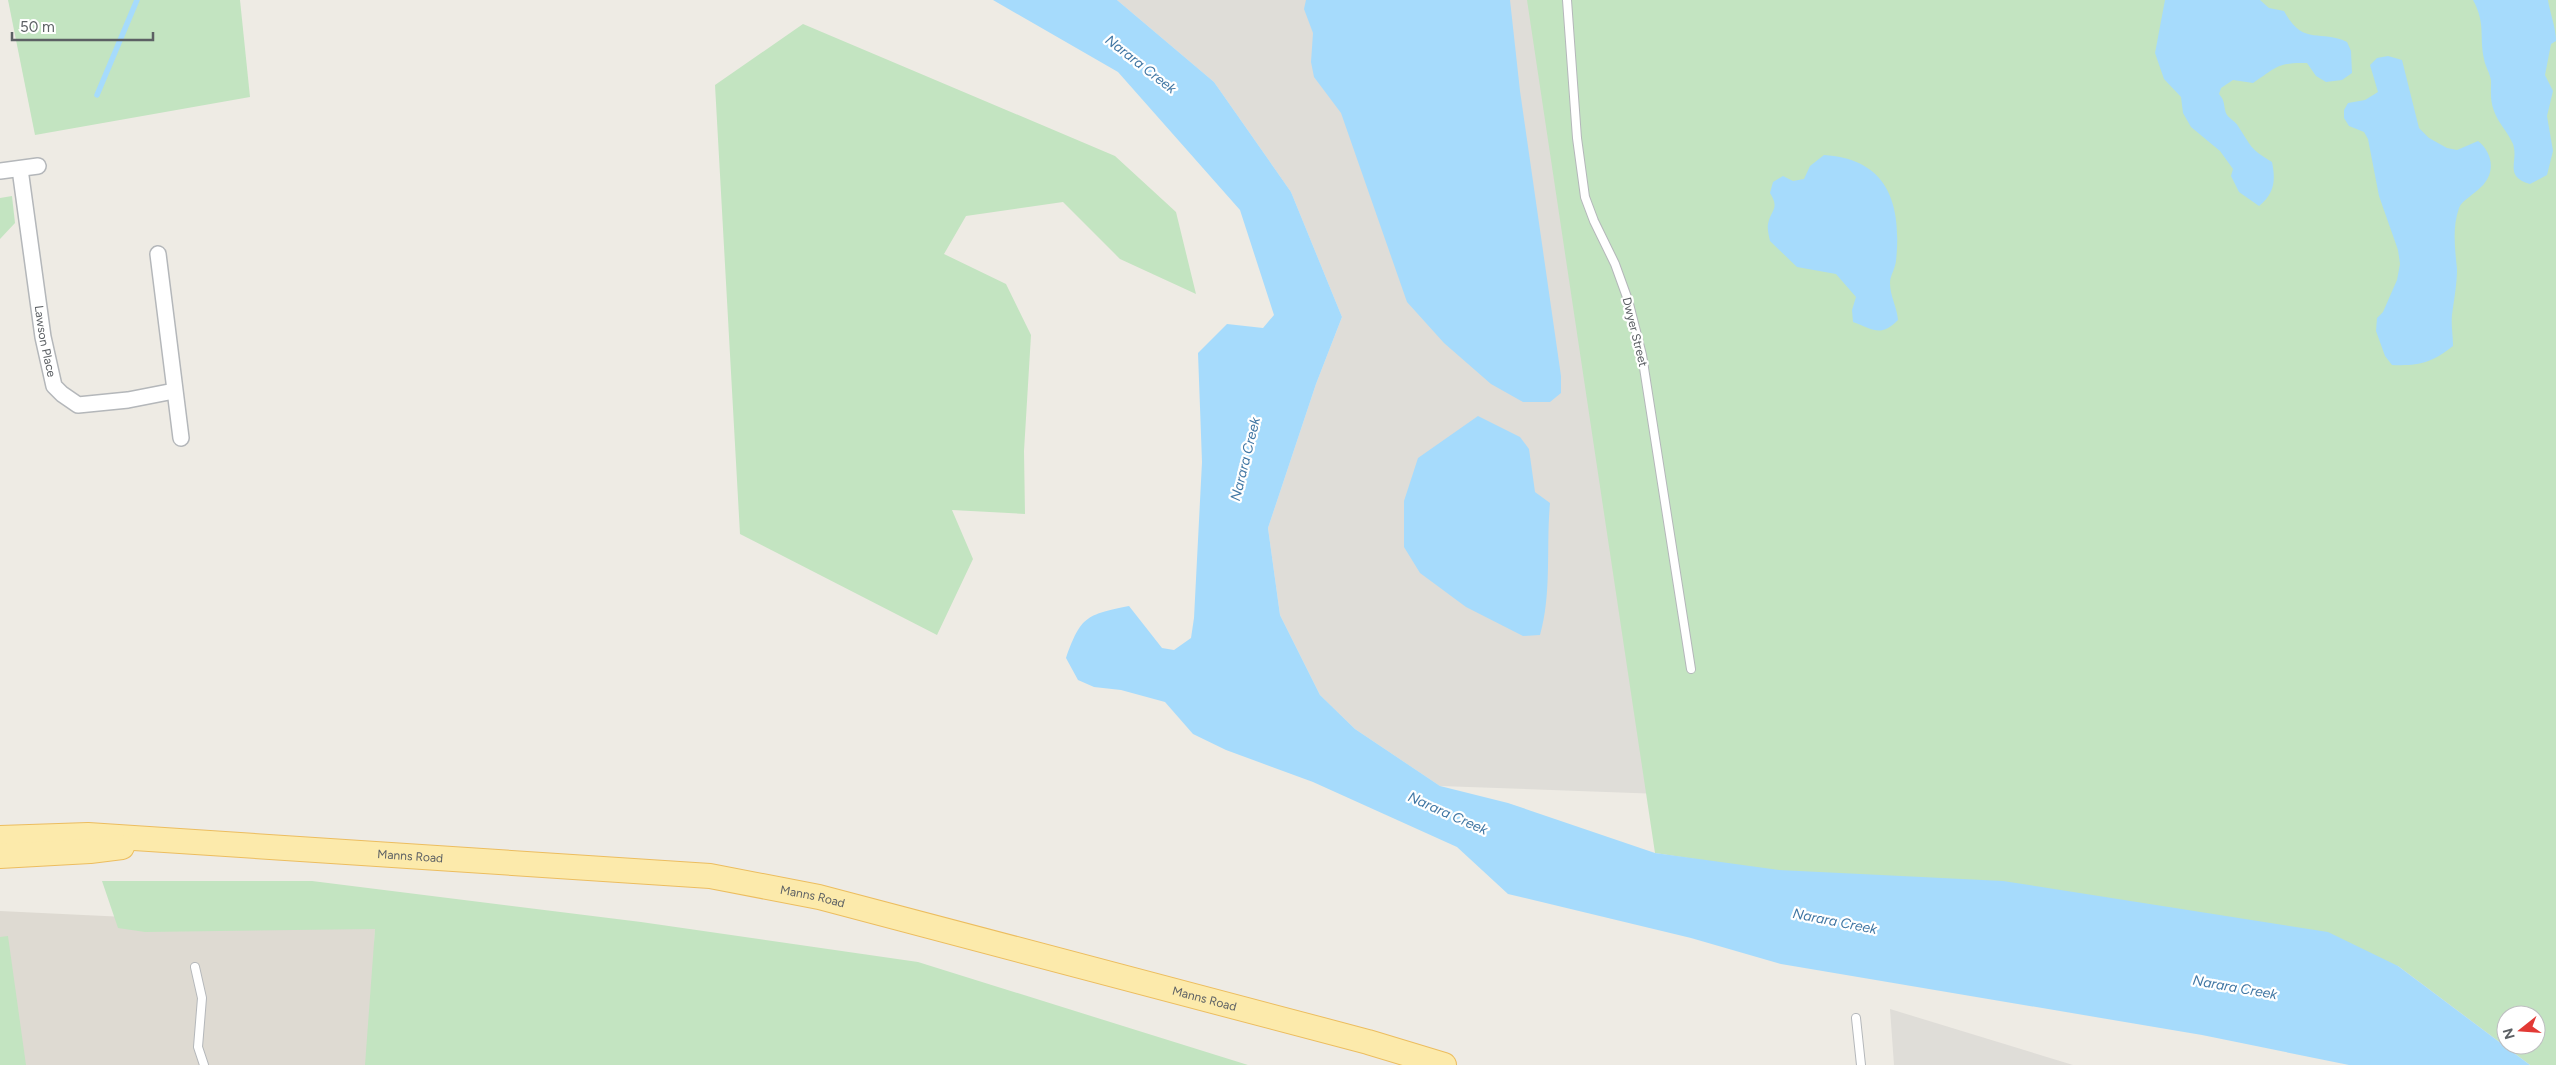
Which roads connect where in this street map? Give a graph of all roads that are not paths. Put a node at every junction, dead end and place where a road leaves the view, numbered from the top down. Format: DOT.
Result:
graph roads {
  1 [pos="1567,0"];
  2 [pos="38,166"];
  3 [pos="20,169"];
  4 [pos="0,171"];
  5 [pos="158,254"];
  6 [pos="174,392"];
  7 [pos="181,438"];
  8 [pos="1691,669"];
  9 [pos="0,838"];
  10 [pos="163,841"];
  11 [pos="0,856"];
  12 [pos="195,967"];
  13 [pos="1856,1018"];
  14 [pos="204,1065"];
  15 [pos="1444,1065"];
  16 [pos="1861,1065"];
  1 -- 8 [label="lane, Dwyer Street"];
  2 -- 3 [label="street"];
  3 -- 4 [label="street"];
  3 -- 6 [label="street, Lawson Place"];
  5 -- 6 [label="street"];
  6 -- 7 [label="street"];
  9 -- 10 [label="main road, Manns Road"];
  10 -- 11 [label="main road, Manns Road"];
  10 -- 15 [label="main road, Manns Road"];
  12 -- 14 [label="lane"];
  13 -- 16 [label="lane"];
}
